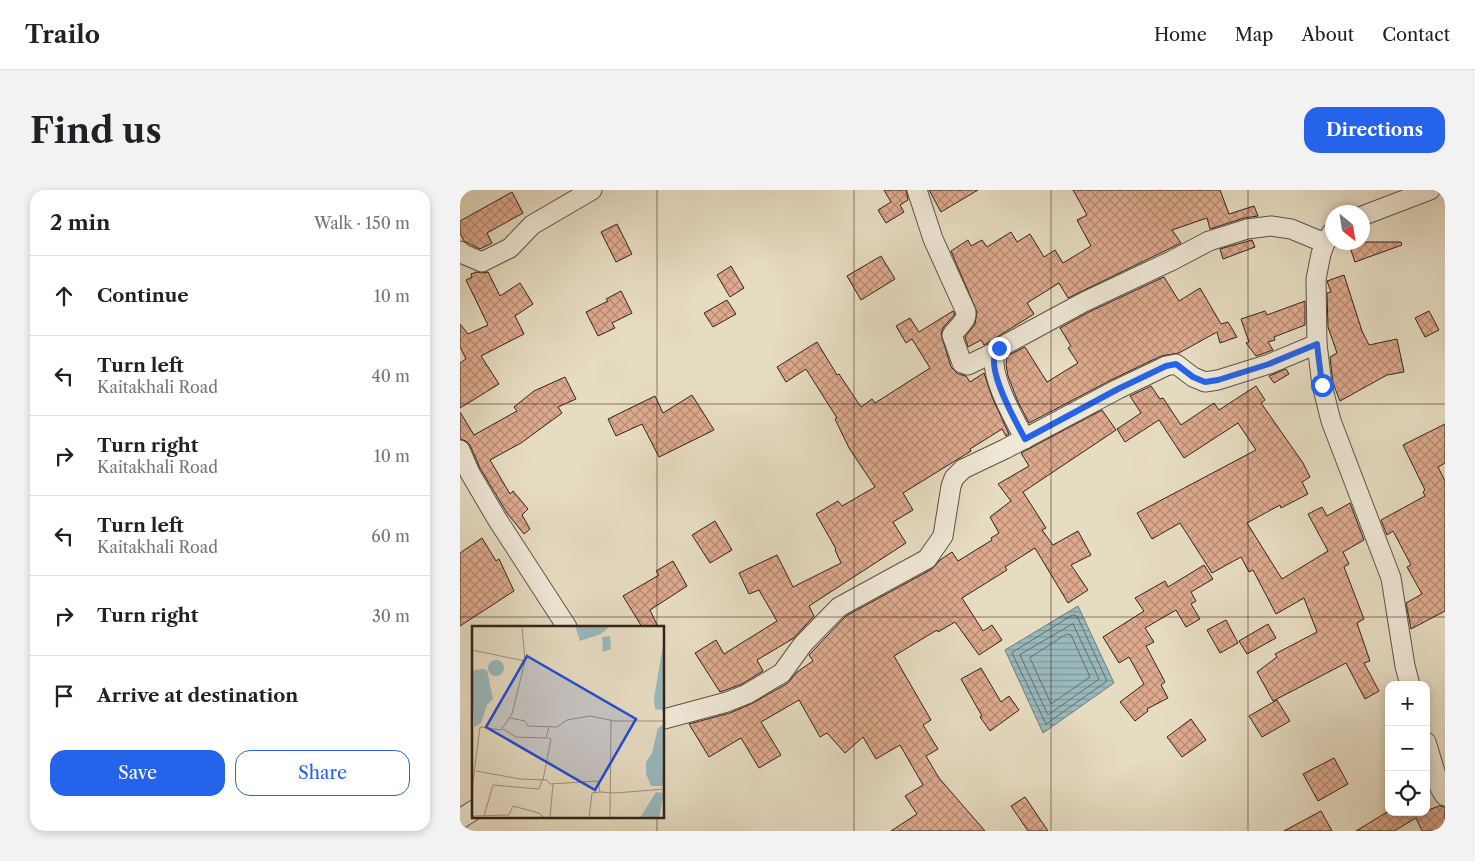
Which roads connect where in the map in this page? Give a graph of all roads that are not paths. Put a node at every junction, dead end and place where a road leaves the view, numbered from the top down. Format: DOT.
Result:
graph roads {
  1 [pos="592,190"];
  2 [pos="917,190"];
  3 [pos="1430,190"];
  4 [pos="1370,213"];
  5 [pos="1325,237"];
  6 [pos="1325,245"];
  7 [pos="460,251"];
  8 [pos="1317,344"];
  9 [pos="995,352"];
  10 [pos="1025,439"];
  11 [pos="460,450"];
  12 [pos="566,626"];
  13 [pos="1409,681"];
  14 [pos="665,719"];
  15 [pos="1430,753"];
  16 [pos="1444,790"];
  17 [pos="472,811"];
  18 [pos="460,819"];
  1 -- 7 [label="street"];
  2 -- 9 [label="street"];
  3 -- 4 [label="street"];
  5 -- 9 [label="street"];
  6 -- 8 [label="street"];
  8 -- 10 [label="street"];
  8 -- 13 [label="street"];
  9 -- 10 [label="street"];
  10 -- 14 [label="street"];
  11 -- 12 [label="street"];
  15 -- 16 [label="street"];
  17 -- 18 [label="street"];
}
